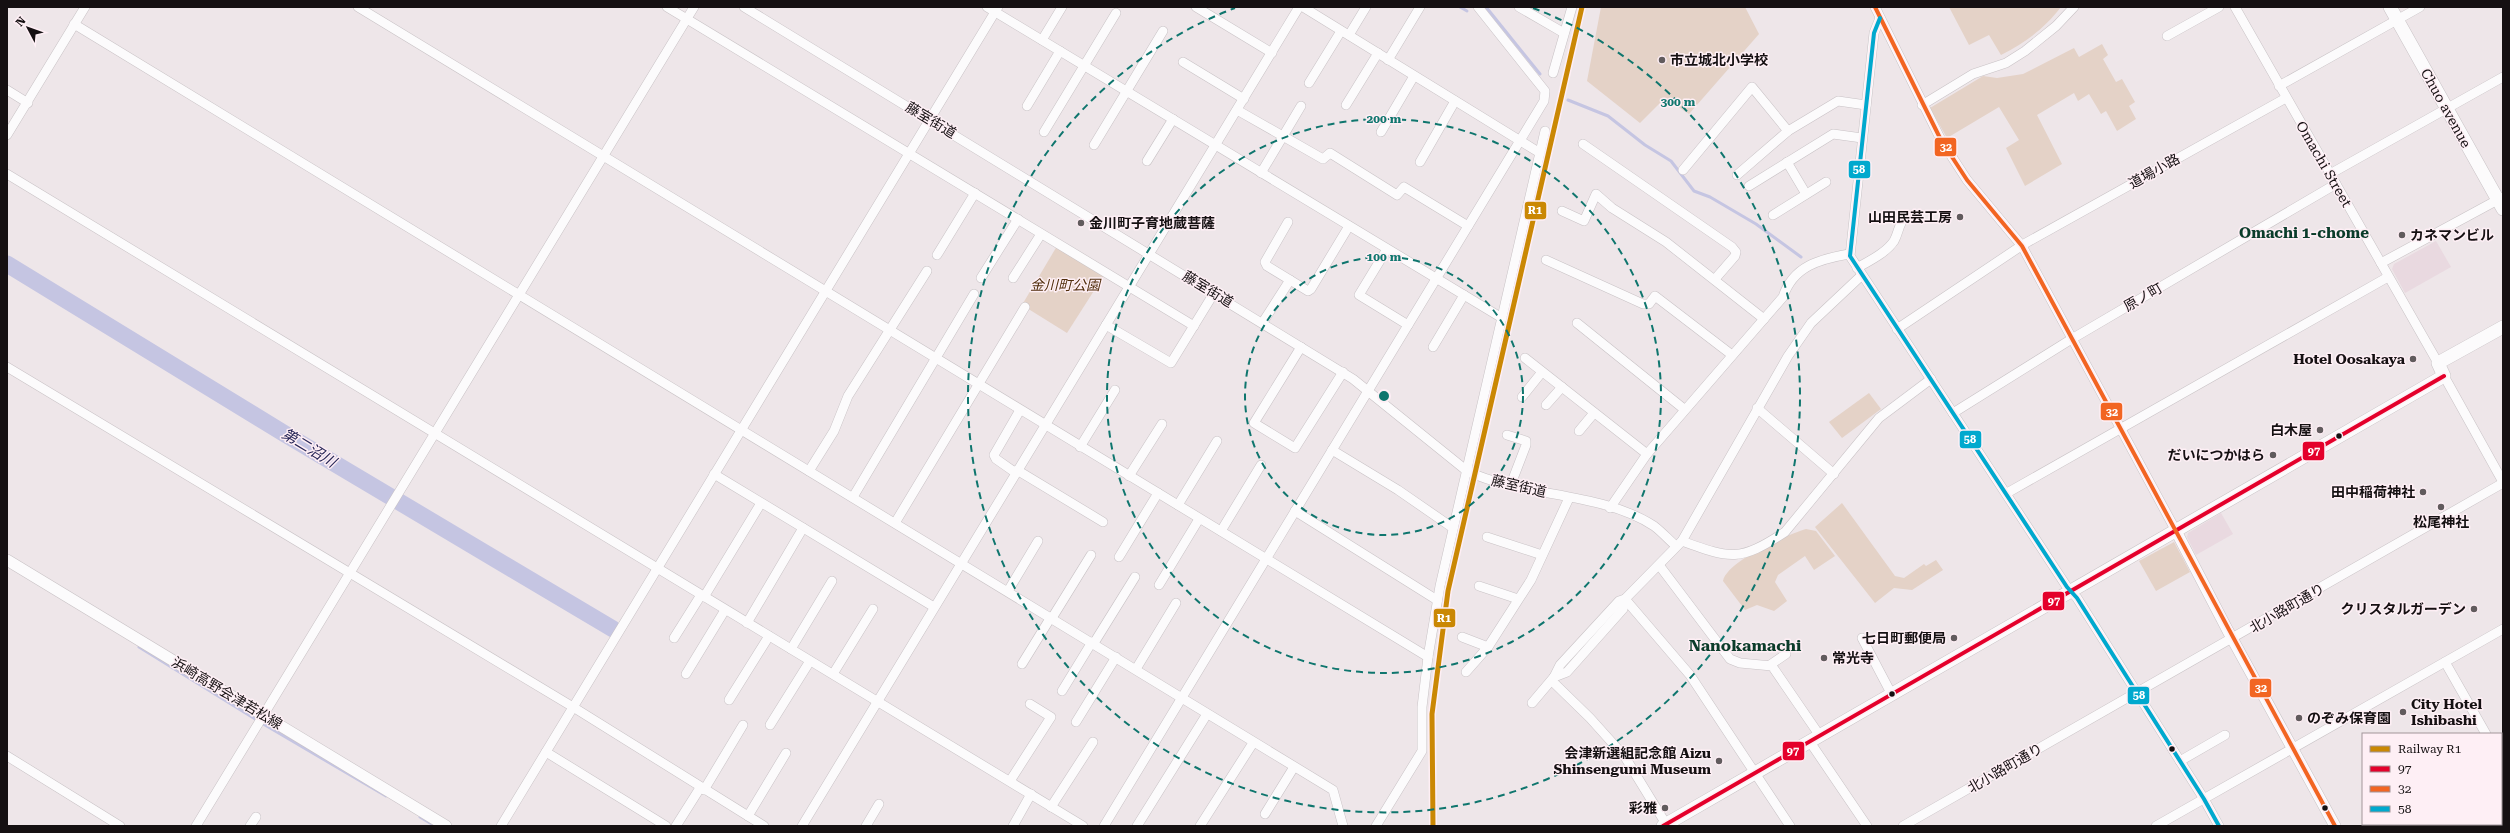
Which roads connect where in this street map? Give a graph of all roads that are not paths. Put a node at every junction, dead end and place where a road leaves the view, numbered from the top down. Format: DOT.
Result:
graph roads {
  1 [pos="85,7"];
  2 [pos="358,7"];
  3 [pos="667,7"];
  4 [pos="694,7"];
  5 [pos="744,7"];
  6 [pos="987,7"];
  7 [pos="1062,7"];
  8 [pos="1197,7"];
  9 [pos="1299,7"];
  10 [pos="1303,7"];
  11 [pos="1366,7"];
  12 [pos="1420,7"];
  13 [pos="1478,7"];
  14 [pos="1519,7"];
  15 [pos="1572,7"];
  16 [pos="1875,7"];
  17 [pos="2074,7"];
  18 [pos="2219,7"];
  19 [pos="2235,7"];
  20 [pos="2390,7"];
  21 [pos="2420,7"];
  22 [pos="997,10"];
  23 [pos="1116,13"];
  24 [pos="1880,18"];
  25 [pos="687,19"];
  26 [pos="2397,20"];
  27 [pos="74,24"];
  28 [pos="1163,31"];
  29 [pos="1345,33"];
  30 [pos="1564,33"];
  31 [pos="2167,36"];
  32 [pos="1042,40"];
  33 [pos="1060,51"];
  34 [pos="1272,52"];
  35 [pos="1378,53"];
  36 [pos="1388,60"];
  37 [pos="1183,62"];
  38 [pos="1084,66"];
  39 [pos="1553,73"];
  40 [pos="1414,76"];
  41 [pos="2503,77"];
  42 [pos="1309,83"];
  43 [pos="2279,86"];
  44 [pos="7,90"];
  45 [pos="1126,91"];
  46 [pos="2286,98"];
  47 [pos="1244,99"];
  48 [pos="1455,101"];
  49 [pos="28,103"];
  50 [pos="1346,105"];
  51 [pos="1866,105"];
  52 [pos="1922,105"];
  53 [pos="1027,106"];
  54 [pos="1301,106"];
  55 [pos="2446,108"];
  56 [pos="1237,110"];
  57 [pos="931,119"];
  58 [pos="1173,119"];
  59 [pos="1545,131"];
  60 [pos="1788,131"];
  61 [pos="1044,132"];
  62 [pos="1381,132"];
  63 [pos="7,135"];
  64 [pos="1282,138"];
  65 [pos="1862,138"];
  66 [pos="1519,141"];
  67 [pos="1583,144"];
  68 [pos="1094,145"];
  69 [pos="1216,145"];
  70 [pos="910,153"];
  71 [pos="1540,153"];
  72 [pos="602,156"];
  73 [pos="1147,162"];
  74 [pos="1420,162"];
  75 [pos="1787,162"];
  76 [pos="1683,170"];
  77 [pos="1261,173"];
  78 [pos="7,174"];
  79 [pos="2330,174"];
  80 [pos="1737,175"];
  81 [pos="1826,182"];
  82 [pos="2336,184"];
  83 [pos="1749,186"];
  84 [pos="975,193"];
  85 [pos="1806,194"];
  86 [pos="2501,202"];
  87 [pos="1562,211"];
  88 [pos="1773,215"];
  89 [pos="1906,215"];
  90 [pos="1018,219"];
  91 [pos="1288,222"];
  92 [pos="1349,226"];
  93 [pos="1468,226"];
  94 [pos="1041,234"];
  95 [pos="2022,246"];
  96 [pos="1387,249"];
  97 [pos="1149,253"];
  98 [pos="1849,254"];
  99 [pos="937,255"];
  100 [pos="1546,260"];
  101 [pos="2381,264"];
  102 [pos="927,271"];
  103 [pos="1860,272"];
  104 [pos="2388,277"];
  105 [pos="982,278"];
  106 [pos="1013,278"];
  107 [pos="1436,279"];
  108 [pos="1715,279"];
  109 [pos="1290,280"];
  110 [pos="1129,287"];
  111 [pos="825,291"];
  112 [pos="1214,293"];
  113 [pos="518,294"];
  114 [pos="974,294"];
  115 [pos="1464,295"];
  116 [pos="1025,307"];
  117 [pos="1502,318"];
  118 [pos="1764,319"];
  119 [pos="1263,322"];
  120 [pos="1578,323"];
  121 [pos="1106,325"];
  122 [pos="1408,325"];
  123 [pos="1194,326"];
  124 [pos="2503,327"];
  125 [pos="1897,329"];
  126 [pos="890,331"];
  127 [pos="2073,338"];
  128 [pos="1301,347"];
  129 [pos="1433,347"];
  130 [pos="1732,356"];
  131 [pos="1524,358"];
  132 [pos="936,359"];
  133 [pos="2438,363"];
  134 [pos="7,367"];
  135 [pos="1343,372"];
  136 [pos="1542,372"];
  137 [pos="2444,376"];
  138 [pos="1930,379"];
  139 [pos="979,385"];
  140 [pos="1562,387"];
  141 [pos="1115,390"];
  142 [pos="1368,390"];
  143 [pos="1522,397"];
  144 [pos="1546,405"];
  145 [pos="1757,408"];
  146 [pos="1020,410"];
  147 [pos="1684,410"];
  148 [pos="1594,413"];
  149 [pos="1953,413"];
  150 [pos="1162,424"];
  151 [pos="1045,425"];
  152 [pos="2121,427"];
  153 [pos="741,429"];
  154 [pos="1579,430"];
  155 [pos="435,432"];
  156 [pos="1507,435"];
  157 [pos="1217,441"];
  158 [pos="1080,447"];
  159 [pos="1332,450"];
  160 [pos="1646,454"];
  161 [pos="1261,465"];
  162 [pos="809,471"];
  163 [pos="1467,471"];
  164 [pos="1017,472"];
  165 [pos="714,474"];
  166 [pos="1834,474"];
  167 [pos="1129,476"];
  168 [pos="2503,482"];
  169 [pos="1511,484"];
  170 [pos="1158,493"];
  171 [pos="2007,493"];
  172 [pos="853,497"];
  173 [pos="1569,498"];
  174 [pos="761,503"];
  175 [pos="1178,505"];
  176 [pos="1610,508"];
  177 [pos="1295,512"];
  178 [pos="1199,519"];
  179 [pos="895,522"];
  180 [pos="1103,522"];
  181 [pos="803,528"];
  182 [pos="1453,528"];
  183 [pos="1222,531"];
  184 [pos="2176,532"];
  185 [pos="1487,538"];
  186 [pos="1038,541"];
  187 [pos="1679,544"];
  188 [pos="1091,555"];
  189 [pos="1542,555"];
  190 [pos="1119,557"];
  191 [pos="1266,559"];
  192 [pos="7,560"];
  193 [pos="961,563"];
  194 [pos="1659,565"];
  195 [pos="657,568"];
  196 [pos="349,575"];
  197 [pos="1135,577"];
  198 [pos="832,581"];
  199 [pos="1159,585"];
  200 [pos="1479,586"];
  201 [pos="1008,591"];
  202 [pos="2072,592"];
  203 [pos="702,596"];
  204 [pos="1518,599"];
  205 [pos="1625,599"];
  206 [pos="1437,600"];
  207 [pos="1176,603"];
  208 [pos="934,607"];
  209 [pos="873,609"];
  210 [pos="725,610"];
  211 [pos="1052,618"];
  212 [pos="747,623"];
  213 [pos="2503,629"];
  214 [pos="769,636"];
  215 [pos="1462,637"];
  216 [pos="674,638"];
  217 [pos="1862,638"];
  218 [pos="2233,639"];
  219 [pos="1093,643"];
  220 [pos="1488,647"];
  221 [pos="791,649"];
  222 [pos="1786,654"];
  223 [pos="1428,656"];
  224 [pos="1116,657"];
  225 [pos="810,661"];
  226 [pos="2445,662"];
  227 [pos="1022,664"];
  228 [pos="1770,665"];
  229 [pos="1136,669"];
  230 [pos="1466,672"];
  231 [pos="686,674"];
  232 [pos="833,674"];
  233 [pos="1553,679"];
  234 [pos="1062,691"];
  235 [pos="2136,693"];
  236 [pos="1892,695"];
  237 [pos="1182,699"];
  238 [pos="730,700"];
  239 [pos="878,701"];
  240 [pos="1532,703"];
  241 [pos="1030,704"];
  242 [pos="573,707"];
  243 [pos="1207,714"];
  244 [pos="262,716"];
  245 [pos="1076,722"];
  246 [pos="743,725"];
  247 [pos="770,725"];
  248 [pos="2485,733"];
  249 [pos="2225,735"];
  250 [pos="1815,739"];
  251 [pos="1093,742"];
  252 [pos="1253,743"];
  253 [pos="2293,748"];
  254 [pos="546,752"];
  255 [pos="786,753"];
  256 [pos="7,756"];
  257 [pos="2180,761"];
  258 [pos="1294,767"];
  259 [pos="1755,773"];
  260 [pos="1010,781"];
  261 [pos="702,789"];
  262 [pos="1032,794"];
  263 [pos="2204,799"];
  264 [pos="879,804"];
  265 [pos="1051,807"];
  266 [pos="1265,814"];
  267 [pos="748,816"];
  268 [pos="256,817"];
  269 [pos="199,825"];
  270 [pos="1665,825"];
  271 [pos="120,826"];
  272 [pos="250,826"];
  273 [pos="446,826"];
  274 [pos="501,826"];
  275 [pos="666,826"];
  276 [pos="676,826"];
  277 [pos="764,826"];
  278 [pos="802,826"];
  279 [pos="866,826"];
  280 [pos="1012,826"];
  281 [pos="1082,826"];
  282 [pos="1104,826"];
  283 [pos="1138,826"];
  284 [pos="1200,826"];
  285 [pos="1344,826"];
  286 [pos="1376,826"];
  287 [pos="1790,826"];
  288 [pos="1867,826"];
  289 [pos="1903,826"];
  290 [pos="2156,826"];
  291 [pos="2219,826"];
  292 [pos="2335,826"];
  1 -- 27 [label="street"];
  2 -- 72 [label="street"];
  3 -- 25 [label="street"];
  4 -- 25 [label="street"];
  5 -- 57 [label="street, 藤室街道"];
  6 -- 22 [label="street"];
  7 -- 32 [label="street"];
  8 -- 34 [label="street"];
  9 -- 34 [label="street"];
  10 -- 29 [label="street"];
  11 -- 29 [label="street"];
  12 -- 36 [label="street"];
  13 -- 66 [label="street"];
  14 -- 30 [label="street"];
  15 -- 30 [label="street"];
  16 -- 24 [label="street"];
  17 -- 52 [label="street"];
  18 -- 31 [label="street"];
  19 -- 43 [label="street, Omachi Street"];
  20 -- 26 [label="highway, Chuo avenue"];
  21 -- 26 [label="street"];
  22 -- 32 [label="street"];
  22 -- 57 [label="street"];
  23 -- 38 [label="street"];
  24 -- 51 [label="street"];
  24 -- 52 [label="street"];
  25 -- 70 [label="street"];
  25 -- 72 [label="street"];
  26 -- 43 [label="street"];
  26 -- 55 [label="highway, Chuo avenue"];
  27 -- 49 [label="street"];
  27 -- 113 [label="street"];
  28 -- 45 [label="street"];
  29 -- 35 [label="street"];
  29 -- 42 [label="street"];
  30 -- 39 [label="street"];
  32 -- 33 [label="street"];
  33 -- 38 [label="street"];
  33 -- 53 [label="street"];
  34 -- 47 [label="street"];
  35 -- 36 [label="street"];
  35 -- 50 [label="street"];
  36 -- 40 [label="street"];
  37 -- 47 [label="street"];
  38 -- 45 [label="street"];
  38 -- 61 [label="street"];
  40 -- 48 [label="street"];
  40 -- 62 [label="street"];
  41 -- 55 [label="street"];
  43 -- 46 [label="street, Omachi Street"];
  44 -- 49 [label="street"];
  45 -- 58 [label="street"];
  45 -- 68 [label="street"];
  46 -- 79 [label="street, Omachi Street"];
  46 -- 95 [label="street, 道場小路"];
  47 -- 56 [label="street"];
  48 -- 66 [label="street"];
  48 -- 74 [label="street"];
  49 -- 63 [label="street"];
  51 -- 60 [label="street"];
  51 -- 65 [label="street"];
  52 -- 95 [label="street"];
  54 -- 64 [label="street"];
  55 -- 79 [label="street"];
  55 -- 86 [label="highway, Chuo avenue"];
  56 -- 64 [label="street"];
  56 -- 69 [label="street"];
  57 -- 70 [label="street"];
  57 -- 97 [label="street, 藤室街道"];
  58 -- 69 [label="street"];
  58 -- 73 [label="street"];
  59 -- 71 [label="street"];
  60 -- 76 [label="street"];
  60 -- 80 [label="street"];
  64 -- 77 [label="street"];
  64 -- 93 [label="street"];
  65 -- 75 [label="street"];
  65 -- 98 [label="street"];
  66 -- 71 [label="street"];
  66 -- 93 [label="street"];
  67 -- 108 [label="street"];
  69 -- 77 [label="street"];
  69 -- 97 [label="street"];
  70 -- 84 [label="street"];
  70 -- 111 [label="street"];
  71 -- 117 [label="street"];
  72 -- 111 [label="street"];
  72 -- 113 [label="street"];
  75 -- 83 [label="street"];
  75 -- 85 [label="street"];
  77 -- 92 [label="street"];
  78 -- 155 [label="street"];
  79 -- 82 [label="street, Omachi Street"];
  81 -- 85 [label="street"];
  82 -- 101 [label="street, Omachi Street"];
  82 -- 127 [label="street, 原ノ町"];
  84 -- 90 [label="street"];
  84 -- 99 [label="street"];
  85 -- 88 [label="street"];
  86 -- 101 [label="street"];
  87 -- 108 [label="street"];
  89 -- 103 [label="street"];
  90 -- 94 [label="street"];
  90 -- 105 [label="street"];
  91 -- 109 [label="street"];
  92 -- 96 [label="street"];
  92 -- 109 [label="street"];
  93 -- 107 [label="street"];
  94 -- 106 [label="street"];
  94 -- 110 [label="street"];
  95 -- 125 [label="street, 道場小路"];
  95 -- 127 [label="street"];
  96 -- 107 [label="street"];
  96 -- 122 [label="street"];
  97 -- 110 [label="street"];
  97 -- 112 [label="street, 藤室街道"];
  98 -- 103 [label="street"];
  98 -- 118 [label="street"];
  100 -- 130 [label="street"];
  101 -- 104 [label="street, Omachi Street"];
  102 -- 126 [label="street"];
  103 -- 125 [label="street"];
  103 -- 145 [label="street"];
  104 -- 133 [label="street, Omachi Street"];
  104 -- 152 [label="street"];
  107 -- 115 [label="street"];
  107 -- 122 [label="street"];
  108 -- 118 [label="street"];
  109 -- 119 [label="street"];
  110 -- 121 [label="street"];
  110 -- 123 [label="street"];
  111 -- 126 [label="street"];
  111 -- 153 [label="street"];
  112 -- 119 [label="street, 藤室街道"];
  112 -- 123 [label="street"];
  113 -- 153 [label="street"];
  113 -- 155 [label="street"];
  114 -- 132 [label="street"];
  115 -- 117 [label="street"];
  115 -- 129 [label="street"];
  116 -- 139 [label="street"];
  117 -- 163 [label="street"];
  118 -- 130 [label="street"];
  119 -- 128 [label="street, 藤室街道"];
  120 -- 147 [label="street"];
  121 -- 123 [label="street"];
  121 -- 151 [label="street"];
  122 -- 142 [label="street"];
  124 -- 133 [label="highway"];
  125 -- 138 [label="street"];
  126 -- 132 [label="street"];
  126 -- 162 [label="street"];
  127 -- 149 [label="street, 原ノ町"];
  127 -- 152 [label="street"];
  128 -- 135 [label="street, 藤室街道"];
  128 -- 135 [label="street"];
  130 -- 147 [label="street"];
  131 -- 136 [label="street"];
  132 -- 139 [label="street"];
  132 -- 172 [label="street"];
  133 -- 137 [label="highway"];
  134 -- 196 [label="street"];
  135 -- 142 [label="street, 藤室街道"];
  136 -- 140 [label="street"];
  136 -- 143 [label="street"];
  137 -- 168 [label="street"];
  137 -- 184 [label="highway"];
  138 -- 149 [label="street"];
  138 -- 166 [label="street"];
  139 -- 146 [label="street"];
  139 -- 179 [label="street"];
  140 -- 144 [label="street"];
  140 -- 148 [label="street"];
  141 -- 158 [label="street"];
  142 -- 159 [label="street"];
  142 -- 163 [label="street, 藤室街道"];
  145 -- 166 [label="street"];
  145 -- 187 [label="street"];
  146 -- 151 [label="street"];
  146 -- 164 [label="street"];
  147 -- 160 [label="street"];
  148 -- 154 [label="street"];
  148 -- 160 [label="street"];
  149 -- 171 [label="street"];
  150 -- 167 [label="street"];
  151 -- 158 [label="street"];
  151 -- 164 [label="street"];
  152 -- 171 [label="street"];
  152 -- 184 [label="street"];
  153 -- 162 [label="street"];
  153 -- 165 [label="street"];
  155 -- 195 [label="street"];
  155 -- 196 [label="street"];
  156 -- 169 [label="street"];
  157 -- 175 [label="street"];
  158 -- 167 [label="street"];
  159 -- 177 [label="street"];
  159 -- 182 [label="street"];
  160 -- 176 [label="street"];
  161 -- 183 [label="street"];
  162 -- 172 [label="street"];
  163 -- 169 [label="street, 藤室街道"];
  163 -- 182 [label="street"];
  164 -- 180 [label="street"];
  164 -- 193 [label="street"];
  165 -- 174 [label="street"];
  165 -- 195 [label="street"];
  166 -- 187 [label="street"];
  167 -- 170 [label="street"];
  168 -- 218 [label="street, 北小路町通り"];
  169 -- 173 [label="street, 藤室街道"];
  170 -- 175 [label="street"];
  170 -- 190 [label="street"];
  171 -- 202 [label="street"];
  172 -- 179 [label="street"];
  173 -- 176 [label="street, 藤室街道"];
  173 -- 189 [label="street"];
  174 -- 181 [label="street"];
  174 -- 203 [label="street"];
  175 -- 178 [label="street"];
  176 -- 187 [label="street, 藤室街道"];
  177 -- 191 [label="street"];
  177 -- 206 [label="street"];
  178 -- 183 [label="street"];
  178 -- 199 [label="street"];
  179 -- 193 [label="street"];
  181 -- 208 [label="street"];
  181 -- 212 [label="street"];
  182 -- 206 [label="street"];
  183 -- 191 [label="street"];
  184 -- 202 [label="highway"];
  184 -- 218 [label="main road"];
  185 -- 189 [label="street"];
  186 -- 201 [label="street"];
  187 -- 194 [label="street"];
  188 -- 211 [label="street"];
  189 -- 204 [label="street"];
  191 -- 223 [label="street"];
  191 -- 237 [label="street"];
  192 -- 244 [label="main road, 浜崎高野会津若松線"];
  193 -- 201 [label="street"];
  193 -- 208 [label="street"];
  194 -- 205 [label="street"];
  194 -- 228 [label="street"];
  195 -- 203 [label="street"];
  195 -- 242 [label="street"];
  196 -- 242 [label="street"];
  196 -- 244 [label="street"];
  197 -- 219 [label="street"];
  198 -- 221 [label="street"];
  200 -- 204 [label="street"];
  201 -- 211 [label="street"];
  202 -- 235 [label="street"];
  202 -- 236 [label="highway"];
  203 -- 210 [label="street"];
  203 -- 216 [label="street"];
  204 -- 220 [label="street"];
  205 -- 233 [label="street"];
  205 -- 259 [label="street"];
  206 -- 223 [label="street"];
  207 -- 229 [label="street"];
  208 -- 239 [label="street"];
  209 -- 232 [label="street"];
  210 -- 212 [label="street"];
  210 -- 231 [label="street"];
  211 -- 219 [label="street"];
  211 -- 227 [label="street"];
  212 -- 214 [label="street"];
  213 -- 226 [label="street"];
  214 -- 221 [label="street"];
  214 -- 238 [label="street"];
  215 -- 220 [label="street"];
  217 -- 236 [label="street"];
  218 -- 235 [label="street, 北小路町通り"];
  218 -- 253 [label="main road"];
  219 -- 224 [label="street"];
  219 -- 234 [label="street"];
  220 -- 230 [label="street"];
  221 -- 225 [label="street"];
  222 -- 228 [label="street"];
  223 -- 286 [label="street"];
  224 -- 229 [label="street"];
  224 -- 245 [label="street"];
  225 -- 232 [label="street"];
  225 -- 247 [label="street"];
  226 -- 248 [label="street"];
  226 -- 253 [label="street"];
  228 -- 250 [label="street"];
  229 -- 237 [label="street"];
  232 -- 239 [label="street"];
  233 -- 240 [label="street"];
  233 -- 270 [label="street"];
  235 -- 257 [label="street"];
  235 -- 289 [label="street, 北小路町通り"];
  236 -- 250 [label="highway"];
  237 -- 243 [label="street"];
  237 -- 282 [label="street"];
  239 -- 260 [label="street"];
  239 -- 278 [label="street"];
  241 -- 260 [label="street"];
  242 -- 254 [label="street"];
  242 -- 261 [label="street"];
  243 -- 252 [label="street"];
  243 -- 283 [label="street"];
  244 -- 269 [label="street"];
  244 -- 273 [label="main road, 浜崎高野会津若松線"];
  246 -- 261 [label="street"];
  249 -- 257 [label="street"];
  250 -- 259 [label="highway"];
  250 -- 288 [label="street"];
  251 -- 265 [label="street"];
  252 -- 258 [label="street"];
  252 -- 284 [label="street"];
  253 -- 263 [label="street"];
  253 -- 292 [label="main road"];
  254 -- 274 [label="street"];
  254 -- 275 [label="street"];
  255 -- 267 [label="street"];
  256 -- 271 [label="street"];
  257 -- 263 [label="street"];
  258 -- 266 [label="street"];
  258 -- 285 [label="street"];
  259 -- 270 [label="highway"];
  259 -- 287 [label="street"];
  260 -- 262 [label="street"];
  261 -- 267 [label="street"];
  261 -- 276 [label="street"];
  262 -- 265 [label="street"];
  262 -- 280 [label="street"];
  263 -- 290 [label="street"];
  263 -- 291 [label="street"];
  264 -- 279 [label="street"];
  265 -- 281 [label="street"];
  267 -- 277 [label="street"];
  268 -- 272 [label="street"];
}
